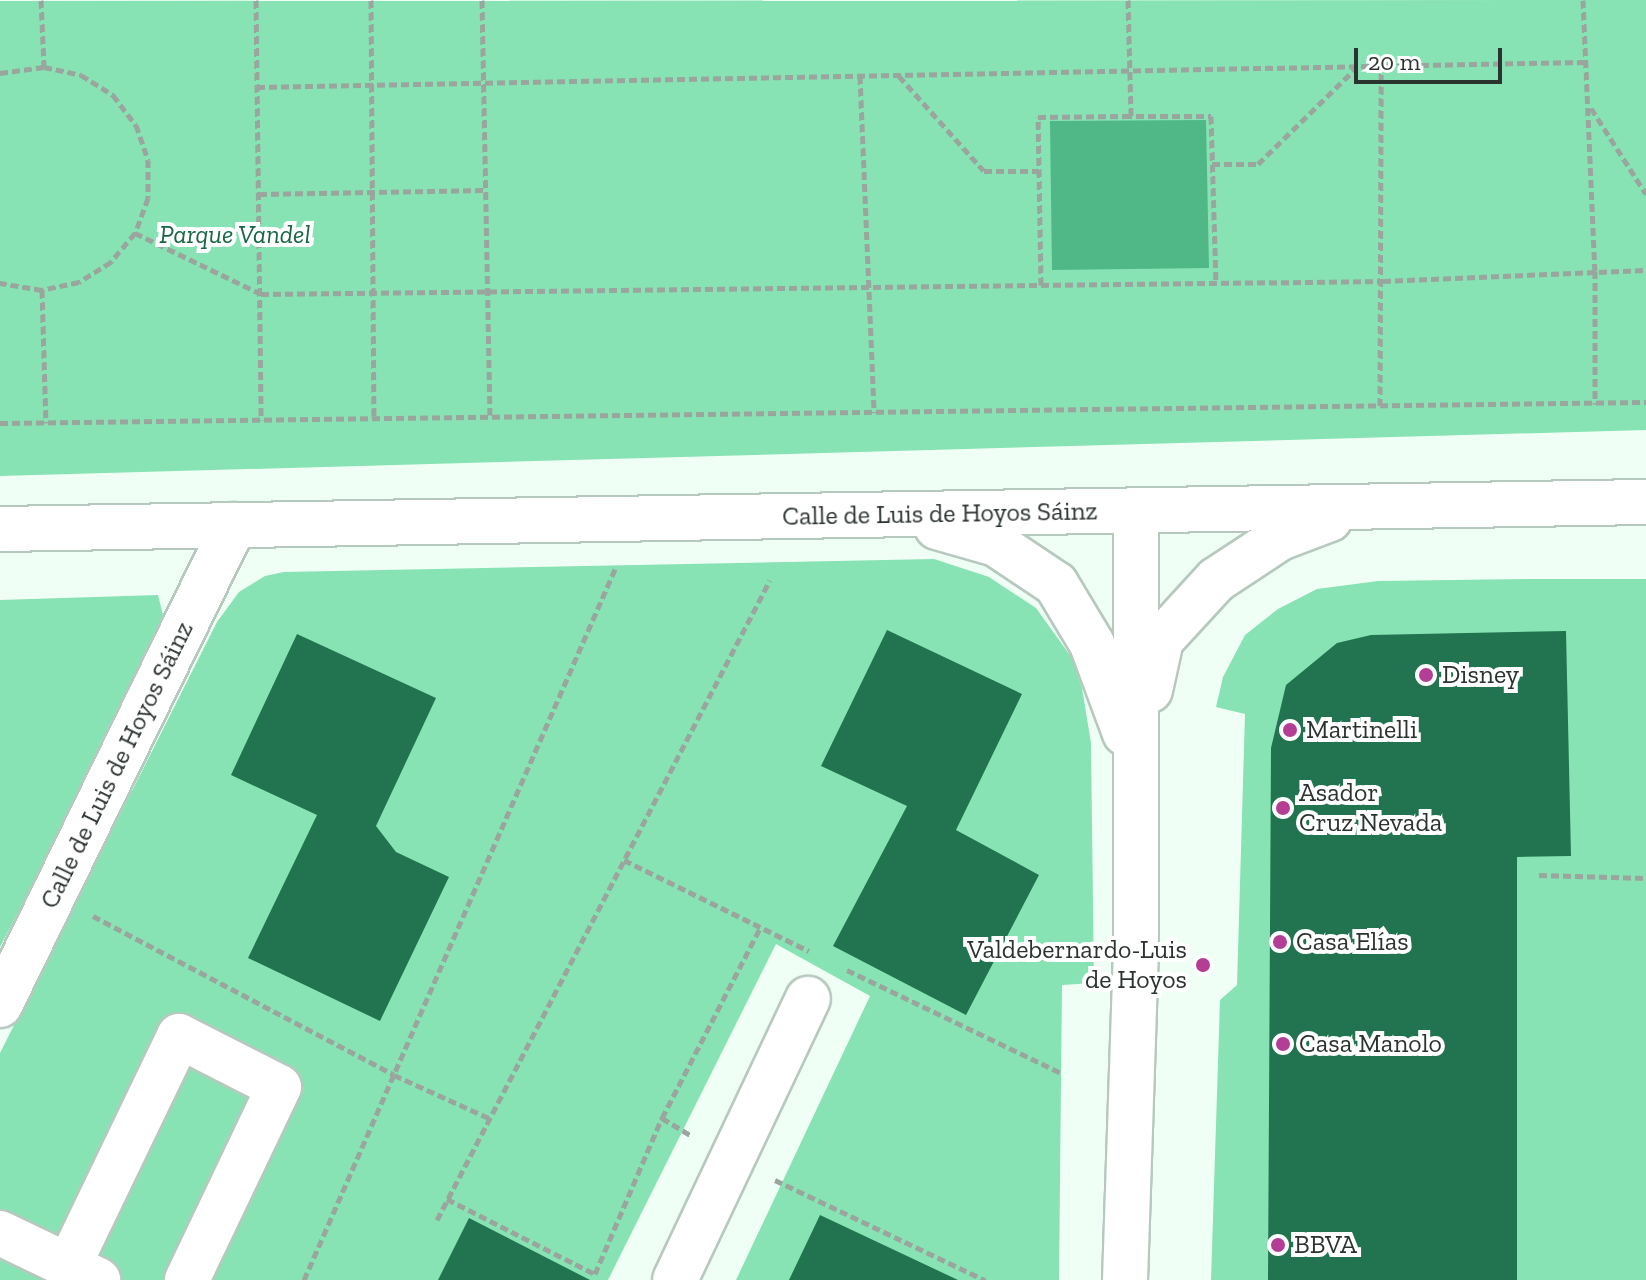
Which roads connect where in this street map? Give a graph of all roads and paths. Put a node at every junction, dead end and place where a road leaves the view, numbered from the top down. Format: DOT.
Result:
graph roads {
  1 [pos="41,0"];
  2 [pos="256,0"];
  3 [pos="371,0"];
  4 [pos="482,0"];
  5 [pos="1128,0"];
  6 [pos="1583,0"];
  7 [pos="1588,62"];
  8 [pos="44,67"];
  9 [pos="1355,68"];
  10 [pos="1381,68"];
  11 [pos="1131,72"];
  12 [pos="0,73"];
  13 [pos="860,76"];
  14 [pos="899,76"];
  15 [pos="485,83"];
  16 [pos="369,85"];
  17 [pos="257,87"];
  18 [pos="1590,108"];
  19 [pos="1131,116"];
  20 [pos="1212,164"];
  21 [pos="1039,171"];
  22 [pos="486,190"];
  23 [pos="371,193"];
  24 [pos="259,194"];
  25 [pos="1646,194"];
  26 [pos="135,233"];
  27 [pos="1646,270"];
  28 [pos="1595,271"];
  29 [pos="1383,281"];
  30 [pos="0,283"];
  31 [pos="1216,283"];
  32 [pos="1041,285"];
  33 [pos="868,287"];
  34 [pos="42,290"];
  35 [pos="489,291"];
  36 [pos="372,293"];
  37 [pos="261,294"];
  38 [pos="1646,402"];
  39 [pos="1595,404"];
  40 [pos="1380,406"];
  41 [pos="874,413"];
  42 [pos="490,415"];
  43 [pos="374,419"];
  44 [pos="261,420"];
  45 [pos="0,423"];
  46 [pos="46,423"];
  47 [pos="1646,502"];
  48 [pos="1359,509"];
  49 [pos="1136,512"];
  50 [pos="889,513"];
  51 [pos="638,518"];
  52 [pos="234,525"];
  53 [pos="0,529"];
  54 [pos="770,580"];
  55 [pos="1135,759"];
  56 [pos="624,860"];
  57 [pos="1539,875"];
  58 [pos="1646,878"];
  59 [pos="111,926"];
  60 [pos="760,928"];
  61 [pos="817,955"];
  62 [pos="846,969"];
  63 [pos="808,999"];
  64 [pos="0,1005"];
  65 [pos="1061,1073"];
  66 [pos="394,1075"];
  67 [pos="489,1118"];
  68 [pos="732,1160"];
  69 [pos="447,1199"];
  70 [pos="437,1220"];
  71 [pos="0,1233"];
  72 [pos="84,1272"];
  73 [pos="187,1280"];
  74 [pos="304,1280"];
  75 [pos="675,1280"];
  76 [pos="985,1280"];
  77 [pos="1125,1280"];
  1 -- 8 [label="path"];
  2 -- 17 [label="path"];
  3 -- 16 [label="path"];
  4 -- 15 [label="path"];
  5 -- 11 [label="path"];
  6 -- 7 [label="path"];
  7 -- 10 [label="path"];
  7 -- 18 [label="path"];
  8 -- 12 [label="path"];
  8 -- 26 [label="path"];
  9 -- 10 [label="path"];
  9 -- 11 [label="path"];
  9 -- 20 [label="path"];
  10 -- 29 [label="path"];
  11 -- 14 [label="path"];
  11 -- 19 [label="path"];
  13 -- 14 [label="path"];
  13 -- 15 [label="path"];
  13 -- 33 [label="path"];
  14 -- 21 [label="path"];
  15 -- 16 [label="path"];
  15 -- 22 [label="path"];
  16 -- 17 [label="path"];
  16 -- 23 [label="path"];
  17 -- 24 [label="path"];
  18 -- 25 [label="path"];
  18 -- 28 [label="path"];
  19 -- 20 [label="path"];
  19 -- 21 [label="path"];
  20 -- 31 [label="path"];
  21 -- 32 [label="path"];
  22 -- 23 [label="path"];
  22 -- 35 [label="path"];
  23 -- 24 [label="path"];
  23 -- 36 [label="path"];
  24 -- 37 [label="path"];
  26 -- 34 [label="path"];
  26 -- 37 [label="path"];
  27 -- 28 [label="path"];
  28 -- 29 [label="path"];
  28 -- 39 [label="path"];
  29 -- 31 [label="path"];
  29 -- 40 [label="path"];
  30 -- 34 [label="path"];
  31 -- 32 [label="path"];
  32 -- 33 [label="path"];
  33 -- 35 [label="path"];
  33 -- 41 [label="path"];
  34 -- 46 [label="path"];
  35 -- 36 [label="path"];
  35 -- 42 [label="path"];
  36 -- 37 [label="path"];
  36 -- 43 [label="path"];
  37 -- 44 [label="path"];
  38 -- 39 [label="path"];
  39 -- 40 [label="path"];
  40 -- 41 [label="path"];
  41 -- 42 [label="path"];
  42 -- 43 [label="path"];
  43 -- 44 [label="path"];
  44 -- 46 [label="path"];
  45 -- 46 [label="path"];
  47 -- 48 [label="street, Calle de Luis de Hoyos Sáinz"];
  48 -- 49 [label="street, Calle de Luis de Hoyos Sáinz"];
  48 -- 55 [label="street"];
  49 -- 50 [label="street, Calle de Luis de Hoyos Sáinz"];
  49 -- 55 [label="street"];
  50 -- 51 [label="street, Calle de Luis de Hoyos Sáinz"];
  50 -- 55 [label="street"];
  51 -- 52 [label="street, Calle de Luis de Hoyos Sáinz"];
  51 -- 66 [label="path"];
  52 -- 53 [label="street, Calle de Luis de Hoyos Sáinz"];
  52 -- 64 [label="street, Calle de Luis de Hoyos Sáinz"];
  54 -- 56 [label="path"];
  55 -- 77 [label="street"];
  56 -- 60 [label="path"];
  56 -- 67 [label="path"];
  57 -- 58 [label="path"];
  59 -- 66 [label="path"];
  60 -- 61 [label="path"];
  60 -- 69 [label="path"];
  62 -- 65 [label="path"];
  63 -- 68 [label="street"];
  66 -- 67 [label="path"];
  66 -- 74 [label="path"];
  67 -- 69 [label="path"];
  68 -- 75 [label="street"];
  68 -- 76 [label="path"];
  69 -- 70 [label="path"];
  71 -- 72 [label="street"];
  72 -- 73 [label="street"];
}
